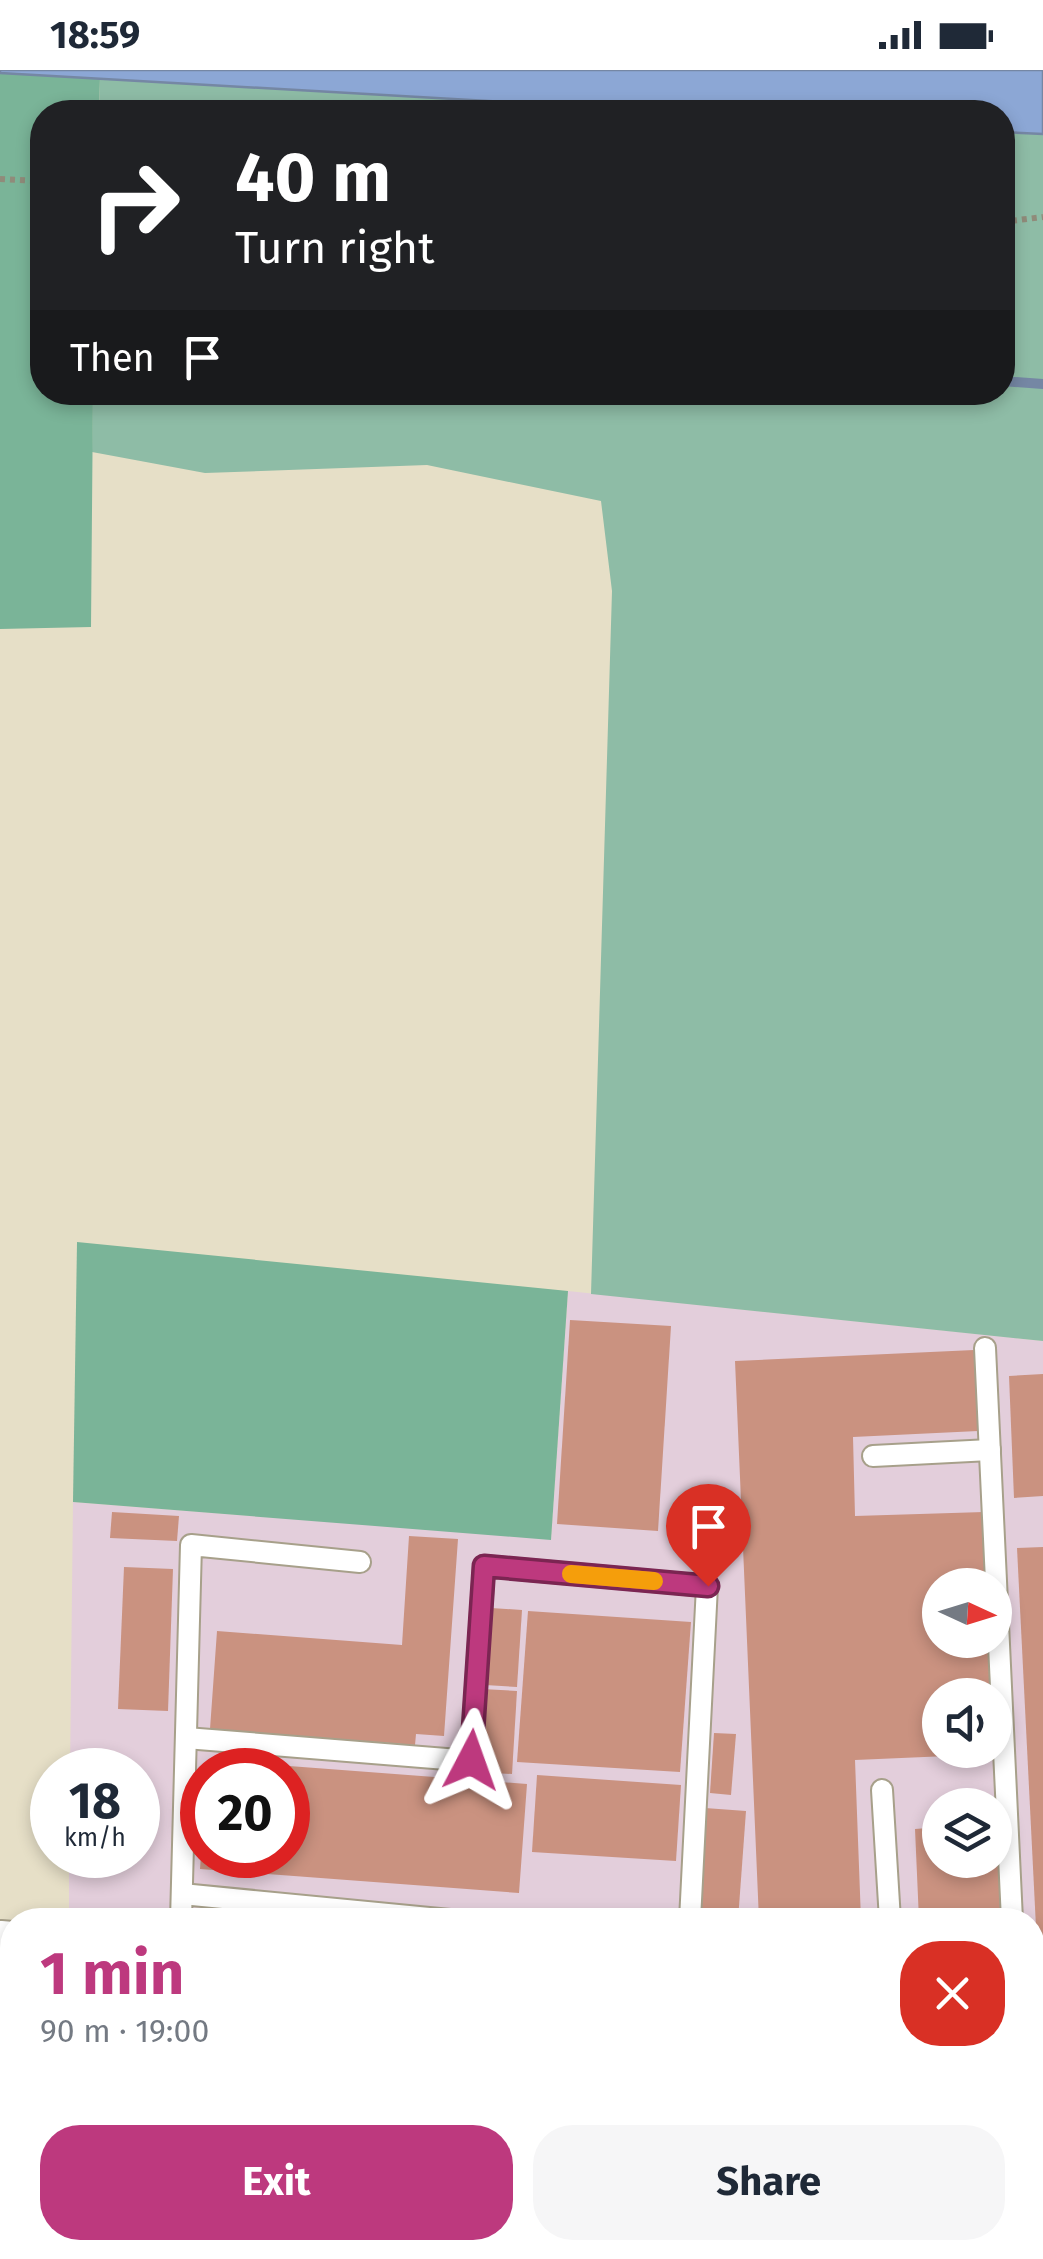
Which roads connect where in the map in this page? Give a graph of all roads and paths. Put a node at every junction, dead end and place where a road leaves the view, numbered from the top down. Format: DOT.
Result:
graph roads {
  1 [pos="0,179"];
  2 [pos="30,180"];
  3 [pos="1043,218"];
  4 [pos="1015,221"];
  5 [pos="986,1348"];
  6 [pos="990,1450"];
  7 [pos="873,1456"];
  8 [pos="360,1562"];
  9 [pos="186,1738"];
  10 [pos="882,1790"];
  11 [pos="182,1894"];
  12 [pos="181,1908"];
  13 [pos="326,1908"];
  14 [pos="691,1908"];
  15 [pos="889,1908"];
  16 [pos="1011,1908"];
  1 -- 2 [label="path"];
  3 -- 4 [label="path"];
  5 -- 6 [label="lane"];
  6 -- 7 [label="lane"];
  6 -- 16 [label="lane"];
  8 -- 9 [label="lane"];
  9 -- 11 [label="lane"];
  9 -- 14 [label="lane"];
  10 -- 15 [label="lane"];
  11 -- 12 [label="lane"];
  11 -- 13 [label="lane"];
}
